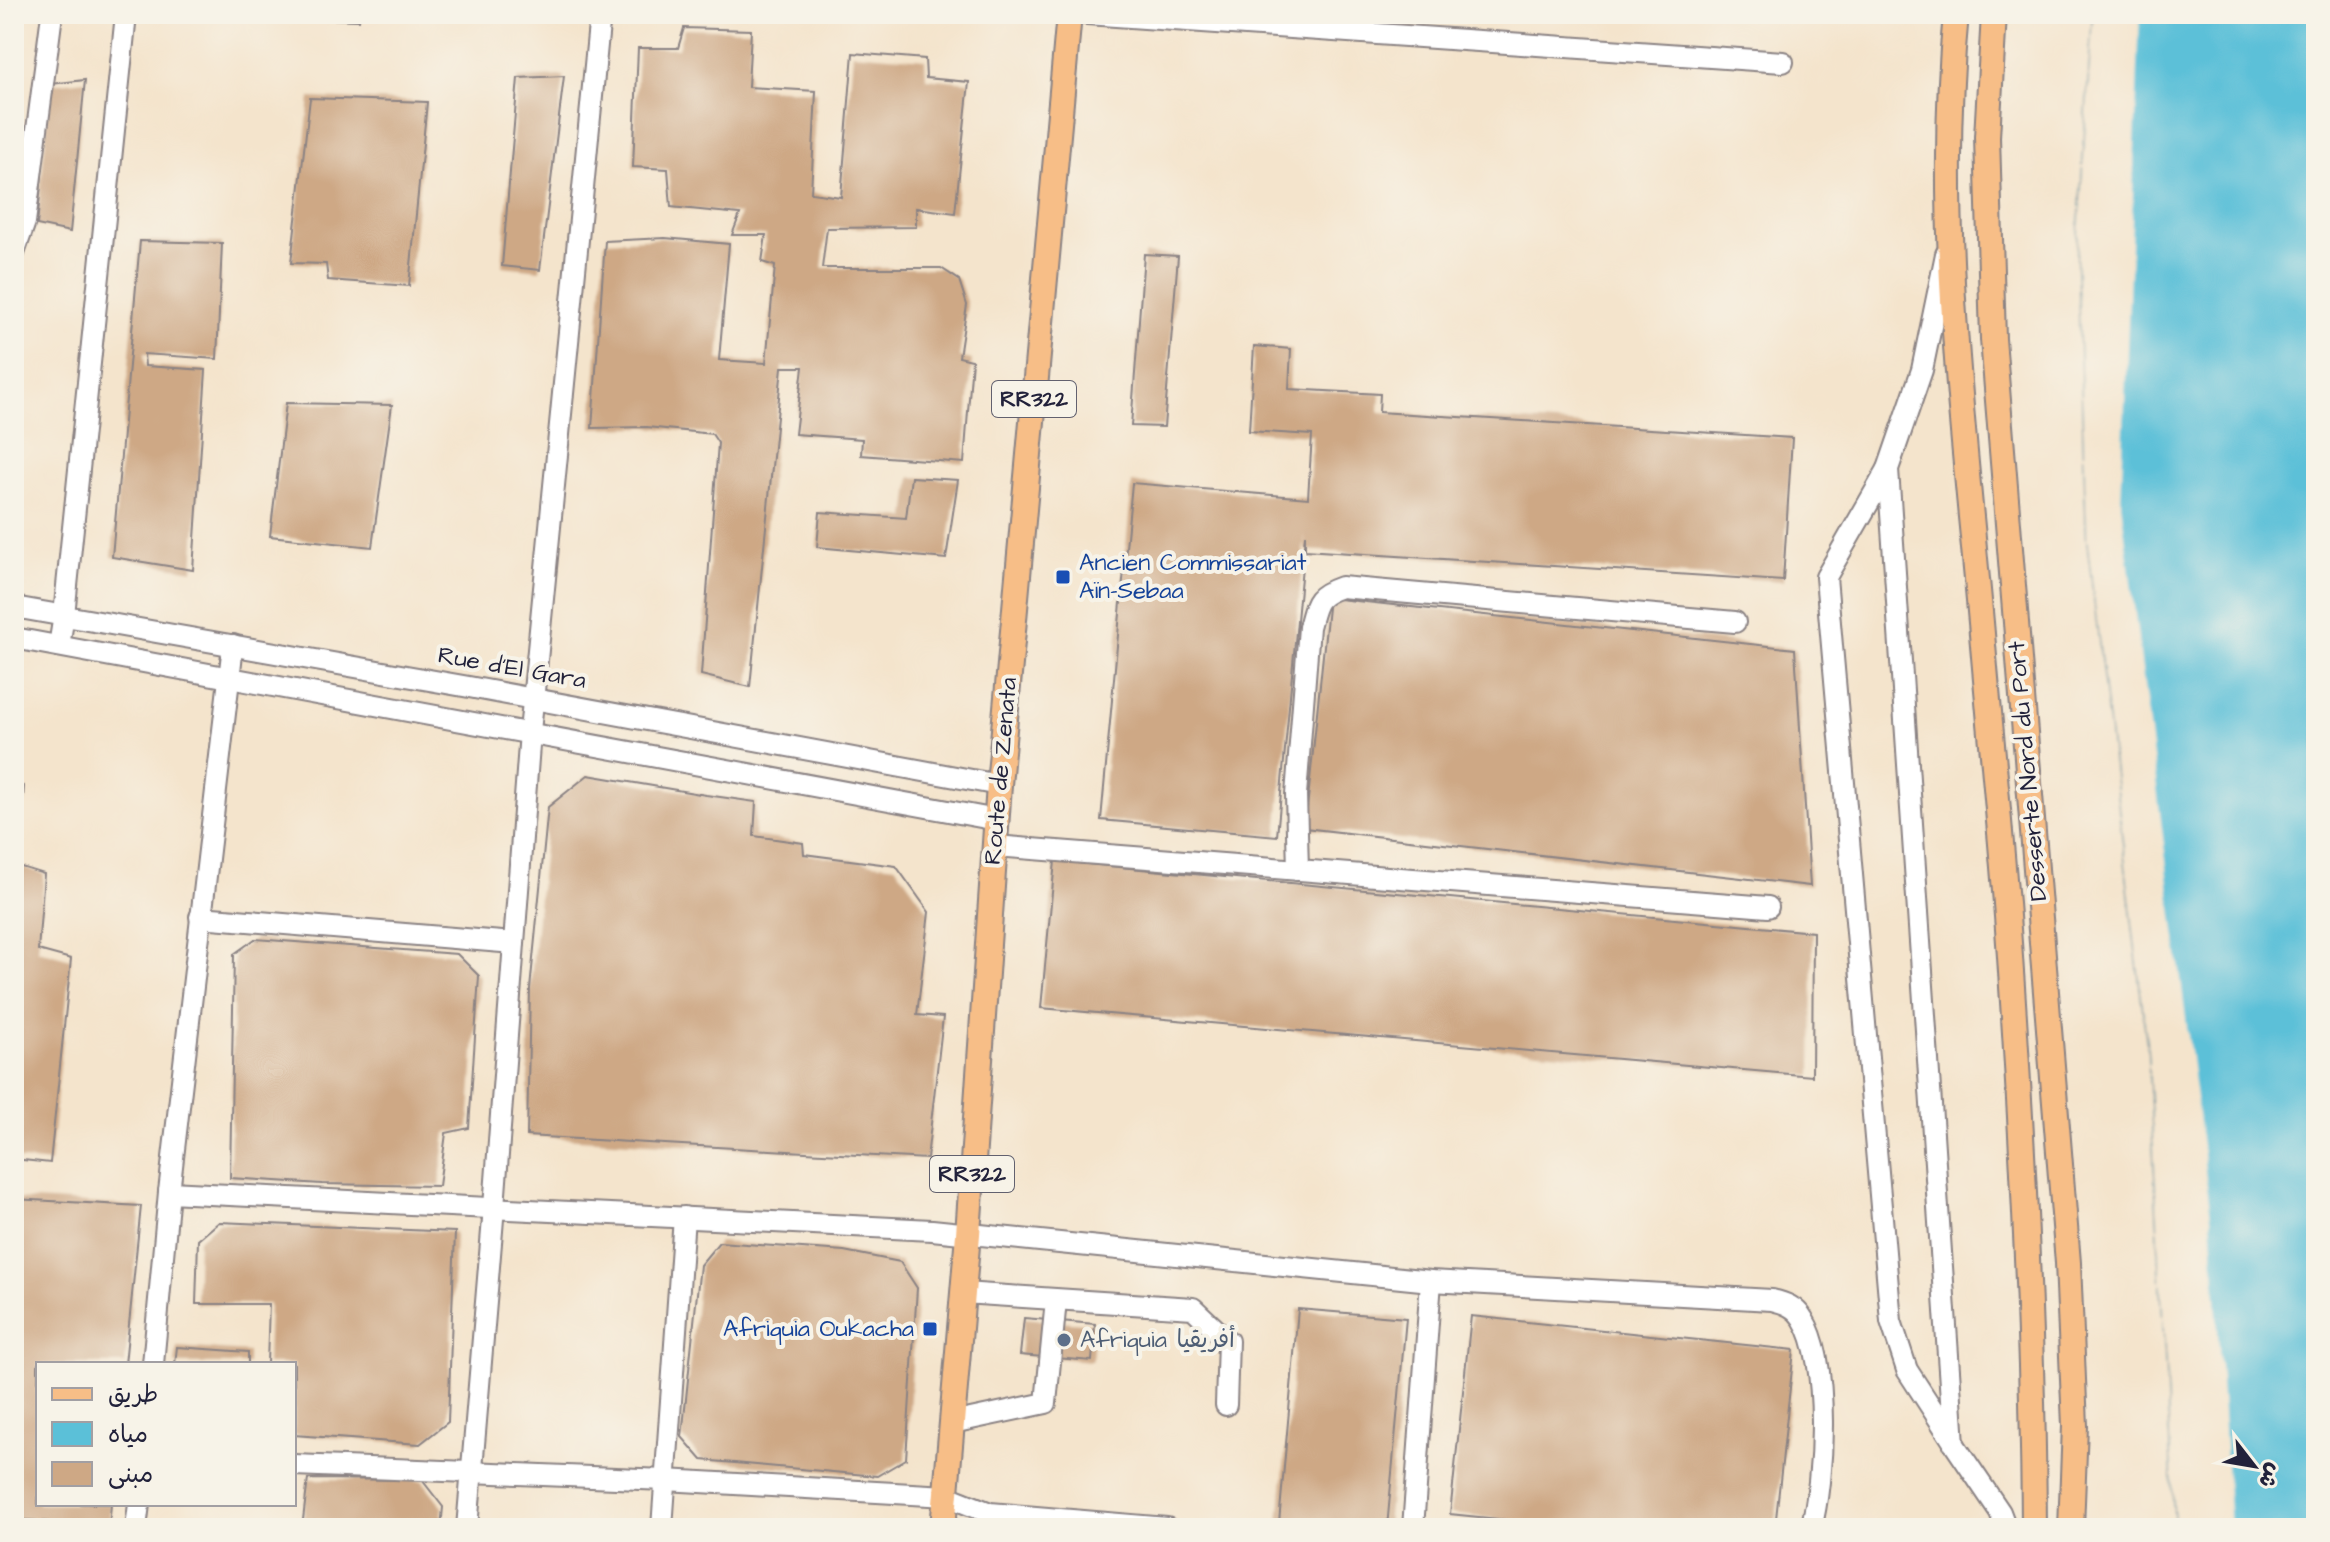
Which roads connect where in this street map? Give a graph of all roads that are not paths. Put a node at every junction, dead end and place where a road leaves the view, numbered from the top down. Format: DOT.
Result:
graph roads {
  1 [pos="52,14"];
  2 [pos="126,14"];
  3 [pos="600,14"];
  4 [pos="1069,14"];
  5 [pos="1087,14"];
  6 [pos="1956,14"];
  7 [pos="1994,14"];
  8 [pos="1224,19"];
  9 [pos="1321,22"];
  10 [pos="1783,62"];
  11 [pos="1951,226"];
  12 [pos="14,253"];
  13 [pos="1888,469"];
  14 [pos="14,607"];
  15 [pos="64,615"];
  16 [pos="1735,622"];
  17 [pos="14,638"];
  18 [pos="233,645"];
  19 [pos="59,646"];
  20 [pos="228,677"];
  21 [pos="534,698"];
  22 [pos="530,732"];
  23 [pos="999,785"];
  24 [pos="997,820"];
  25 [pos="995,846"];
  26 [pos="1298,870"];
  27 [pos="1768,907"];
  28 [pos="200,917"];
  29 [pos="514,943"];
  30 [pos="169,1192"];
  31 [pos="494,1207"];
  32 [pos="684,1217"];
  33 [pos="968,1234"];
  34 [pos="1431,1281"];
  35 [pos="963,1293"];
  36 [pos="1056,1300"];
  37 [pos="153,1362"];
  38 [pos="1226,1405"];
  39 [pos="952,1423"];
  40 [pos="1954,1444"];
  41 [pos="296,1465"];
  42 [pos="471,1472"];
  43 [pos="665,1480"];
  44 [pos="947,1496"];
  45 [pos="139,1506"];
  46 [pos="136,1528"];
  47 [pos="467,1528"];
  48 [pos="662,1528"];
  49 [pos="943,1528"];
  50 [pos="1167,1528"];
  51 [pos="1413,1528"];
  52 [pos="1811,1528"];
  53 [pos="2006,1528"];
  54 [pos="2034,1528"];
  55 [pos="2071,1528"];
  1 -- 12 [label="street"];
  2 -- 15 [label="street"];
  3 -- 21 [label="street"];
  4 -- 23 [label="main road, Route de Zenata / RR322"];
  5 -- 8 [label="street"];
  6 -- 11 [label="main road, Desserte Nord du Port"];
  7 -- 55 [label="main road, Desserte Nord du Port"];
  8 -- 9 [label="street"];
  9 -- 10 [label="street"];
  11 -- 13 [label="street"];
  11 -- 54 [label="main road, Desserte Nord du Port"];
  13 -- 40 [label="street"];
  13 -- 40 [label="street"];
  14 -- 15 [label="street, Rue d'El Gara"];
  15 -- 18 [label="street, Rue d'El Gara"];
  15 -- 19 [label="street"];
  16 -- 26 [label="street"];
  17 -- 19 [label="street"];
  18 -- 20 [label="street"];
  18 -- 21 [label="street, Rue d'El Gara"];
  19 -- 20 [label="street"];
  20 -- 22 [label="street"];
  20 -- 28 [label="street"];
  21 -- 22 [label="street"];
  21 -- 23 [label="street, Rue d'El Gara"];
  22 -- 24 [label="street"];
  22 -- 29 [label="street"];
  23 -- 24 [label="main road, Route de Zenata / RR322"];
  24 -- 25 [label="main road, Route de Zenata / RR322"];
  25 -- 26 [label="street"];
  25 -- 33 [label="main road, Route de Zenata / RR322"];
  26 -- 27 [label="street"];
  28 -- 29 [label="street"];
  28 -- 30 [label="street"];
  29 -- 31 [label="street"];
  30 -- 31 [label="street"];
  30 -- 37 [label="street"];
  31 -- 32 [label="street"];
  31 -- 42 [label="street"];
  32 -- 33 [label="street"];
  32 -- 43 [label="street"];
  33 -- 34 [label="street"];
  33 -- 35 [label="main road, Route de Zenata / RR322"];
  34 -- 51 [label="street"];
  34 -- 52 [label="street"];
  35 -- 36 [label="street"];
  35 -- 39 [label="main road, Route de Zenata / RR322"];
  36 -- 38 [label="street"];
  36 -- 39 [label="street"];
  39 -- 44 [label="main road, Route de Zenata / RR322"];
  40 -- 53 [label="street"];
  41 -- 42 [label="street"];
  42 -- 43 [label="street"];
  42 -- 47 [label="street"];
  43 -- 44 [label="street"];
  43 -- 48 [label="street"];
  44 -- 49 [label="main road, Route de Zenata / RR322"];
  44 -- 50 [label="street"];
  45 -- 46 [label="street"];
}
